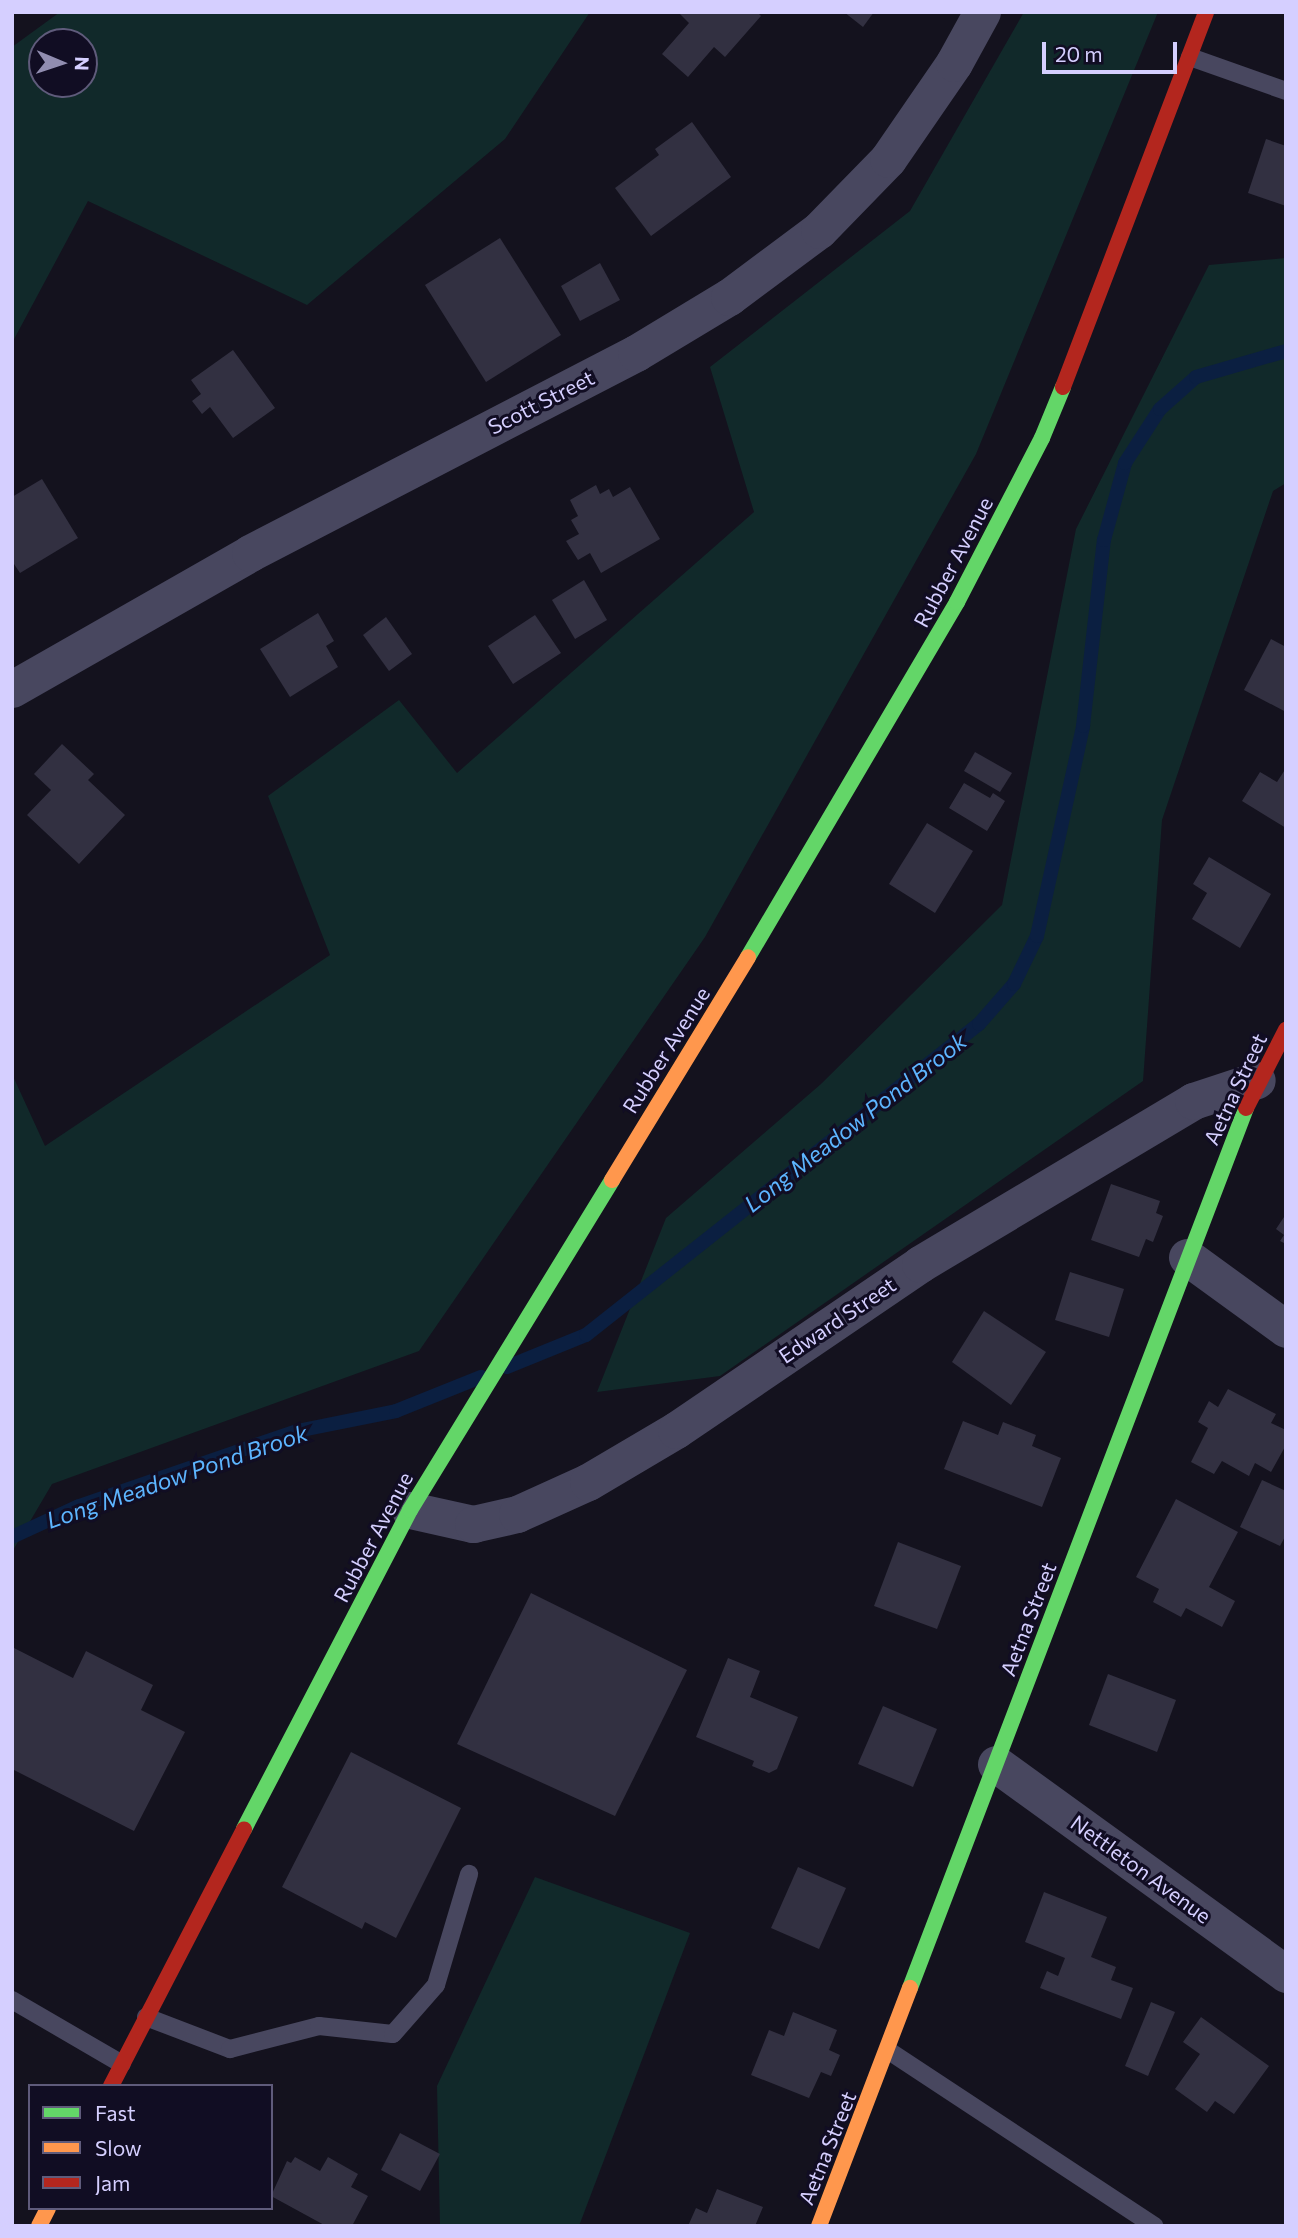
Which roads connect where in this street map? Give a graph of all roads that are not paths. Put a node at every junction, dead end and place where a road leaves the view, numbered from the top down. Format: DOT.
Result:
graph roads {
  1 [pos="982,12"];
  2 [pos="1206,12"];
  3 [pos="1190,57"];
  4 [pos="1286,91"];
  5 [pos="12,689"];
  6 [pos="1286,1030"];
  7 [pos="1257,1080"];
  8 [pos="1187,1257"];
  9 [pos="1286,1329"];
  10 [pos="410,1510"];
  11 [pos="996,1764"];
  12 [pos="469,1874"];
  13 [pos="1286,1974"];
  14 [pos="12,2000"];
  15 [pos="146,2017"];
  16 [pos="889,2051"];
  17 [pos="122,2064"];
  18 [pos="112,2084"];
  19 [pos="47,2210"];
  20 [pos="39,2226"];
  21 [pos="819,2226"];
  22 [pos="1154,2226"];
  1 -- 5 [label="street, Scott Street"];
  2 -- 3 [label="street, Rubber Avenue"];
  3 -- 4 [label="lane"];
  3 -- 10 [label="street, Rubber Avenue"];
  6 -- 7 [label="street, Aetna Street"];
  7 -- 8 [label="street, Aetna Street"];
  7 -- 10 [label="street, Edward Street"];
  8 -- 9 [label="street"];
  8 -- 11 [label="street, Aetna Street"];
  10 -- 15 [label="street, Rubber Avenue"];
  11 -- 13 [label="street, Nettleton Avenue"];
  11 -- 16 [label="street, Aetna Street"];
  12 -- 15 [label="lane"];
  14 -- 17 [label="lane"];
  15 -- 17 [label="street, Rubber Avenue"];
  16 -- 21 [label="street, Aetna Street"];
  16 -- 22 [label="lane"];
  17 -- 18 [label="street, Rubber Avenue"];
  19 -- 20 [label="street"];
}
